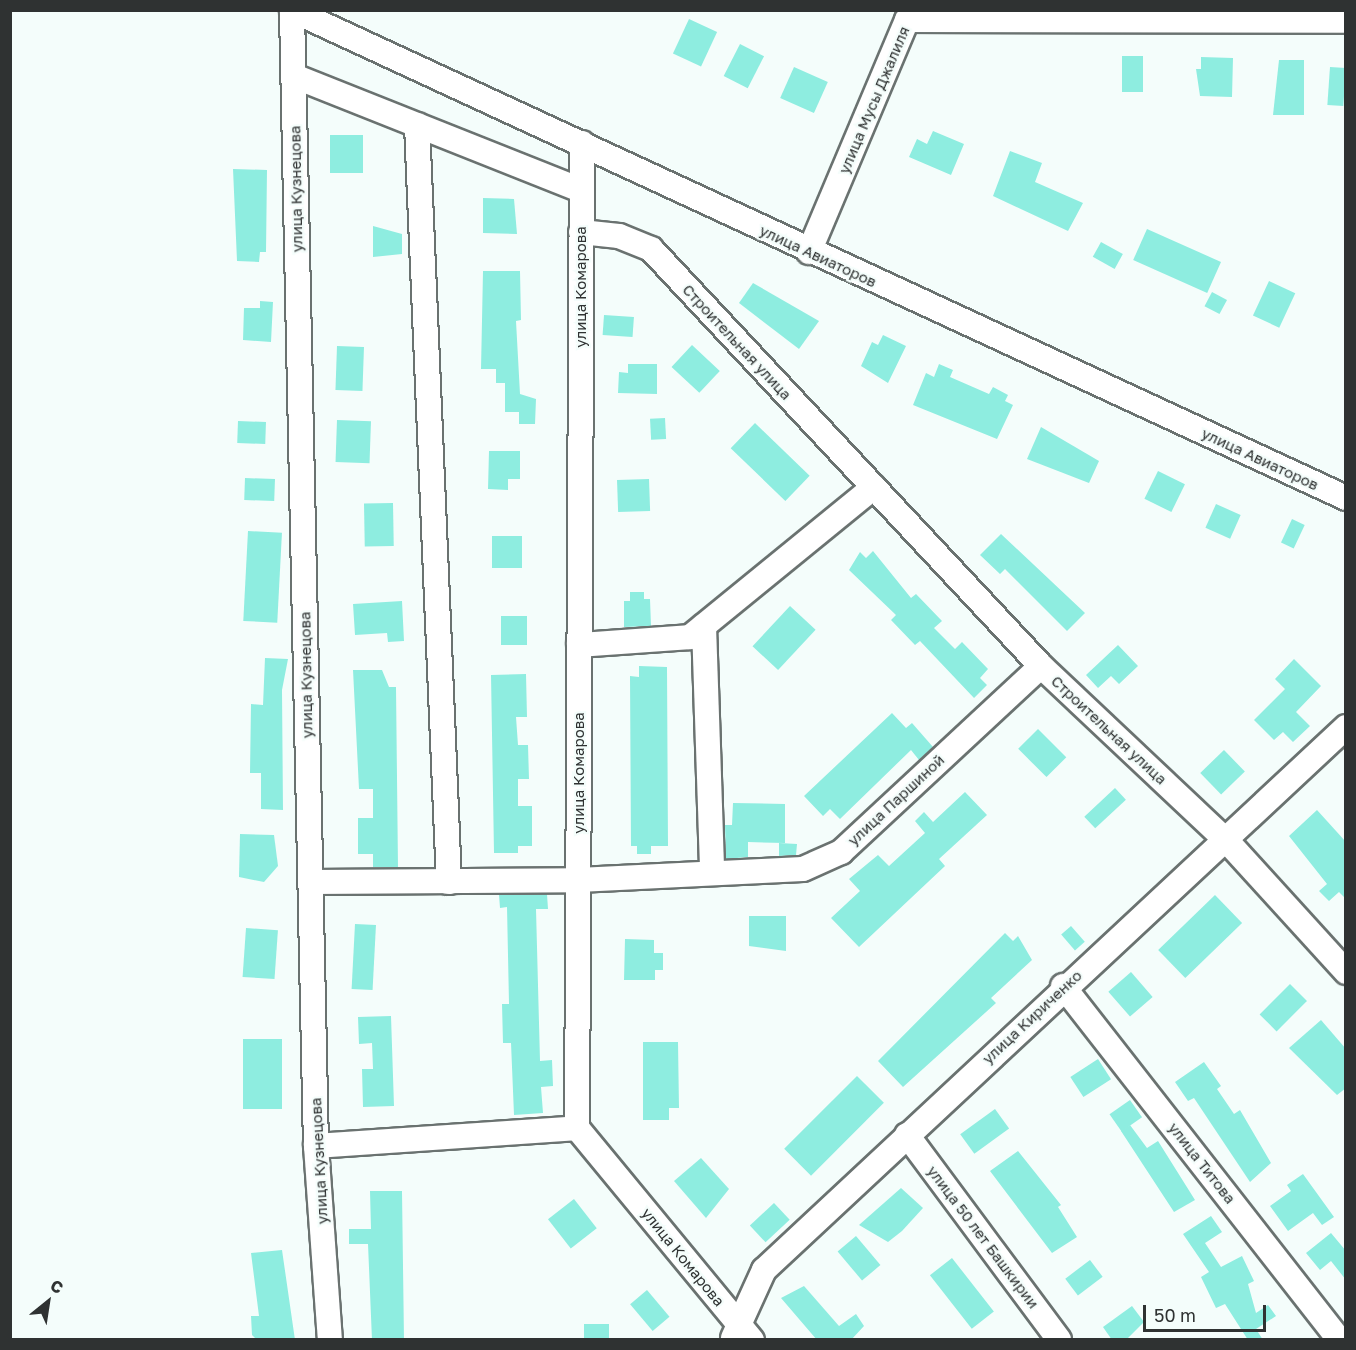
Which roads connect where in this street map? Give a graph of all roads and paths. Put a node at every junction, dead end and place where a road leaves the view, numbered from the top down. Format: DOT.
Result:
graph roads {
  1 [pos="292,11"];
  2 [pos="1346,21"];
  3 [pos="294,76"];
  4 [pos="417,125"];
  5 [pos="582,144"];
  6 [pos="581,190"];
  7 [pos="581,232"];
  8 [pos="809,252"];
  9 [pos="874,488"];
  10 [pos="1346,498"];
  11 [pos="704,626"];
  12 [pos="579,645"];
  13 [pos="1041,666"];
  14 [pos="1346,726"];
  15 [pos="1227,841"];
  16 [pos="712,873"];
  17 [pos="578,880"];
  18 [pos="311,882"];
  19 [pos="449,882"];
  20 [pos="1346,972"];
  21 [pos="1063,986"];
  22 [pos="577,1128"];
  23 [pos="907,1135"];
  24 [pos="316,1146"];
  25 [pos="741,1334"];
  26 [pos="330,1340"];
  27 [pos="1059,1340"];
  28 [pos="1340,1340"];
  1 -- 3 [label="street, улица Кузнецова"];
  1 -- 5 [label="street, улица Авиаторов"];
  2 -- 8 [label="street, улица Мусы Джалиля"];
  3 -- 4 [label="street"];
  3 -- 18 [label="street, улица Кузнецова"];
  4 -- 6 [label="street"];
  4 -- 19 [label="street"];
  5 -- 6 [label="street, улица Комарова"];
  5 -- 8 [label="street, улица Авиаторов"];
  6 -- 7 [label="street, улица Комарова"];
  7 -- 9 [label="street, Строительная улица"];
  7 -- 12 [label="street, улица Комарова"];
  8 -- 10 [label="street, улица Авиаторов"];
  9 -- 11 [label="street"];
  9 -- 13 [label="street, Строительная улица"];
  11 -- 12 [label="street"];
  11 -- 16 [label="street"];
  12 -- 17 [label="street, улица Комарова"];
  13 -- 15 [label="street, Строительная улица"];
  13 -- 16 [label="street, улица Паршиной"];
  14 -- 15 [label="street, улица Кириченко"];
  15 -- 20 [label="street, Строительная улица"];
  15 -- 21 [label="street, улица Кириченко"];
  16 -- 17 [label="street, улица Паршиной"];
  17 -- 19 [label="street, улица Паршиной"];
  17 -- 22 [label="street, улица Комарова"];
  18 -- 19 [label="street, улица Паршиной"];
  18 -- 24 [label="street, улица Кузнецова"];
  21 -- 23 [label="street, улица Кириченко"];
  21 -- 28 [label="street, улица Титова"];
  22 -- 24 [label="street"];
  22 -- 25 [label="street, улица Комарова"];
  23 -- 25 [label="street, улица Кириченко"];
  23 -- 27 [label="street, улица 50 лет Башкирии"];
  24 -- 26 [label="street, улица Кузнецова"];
}
